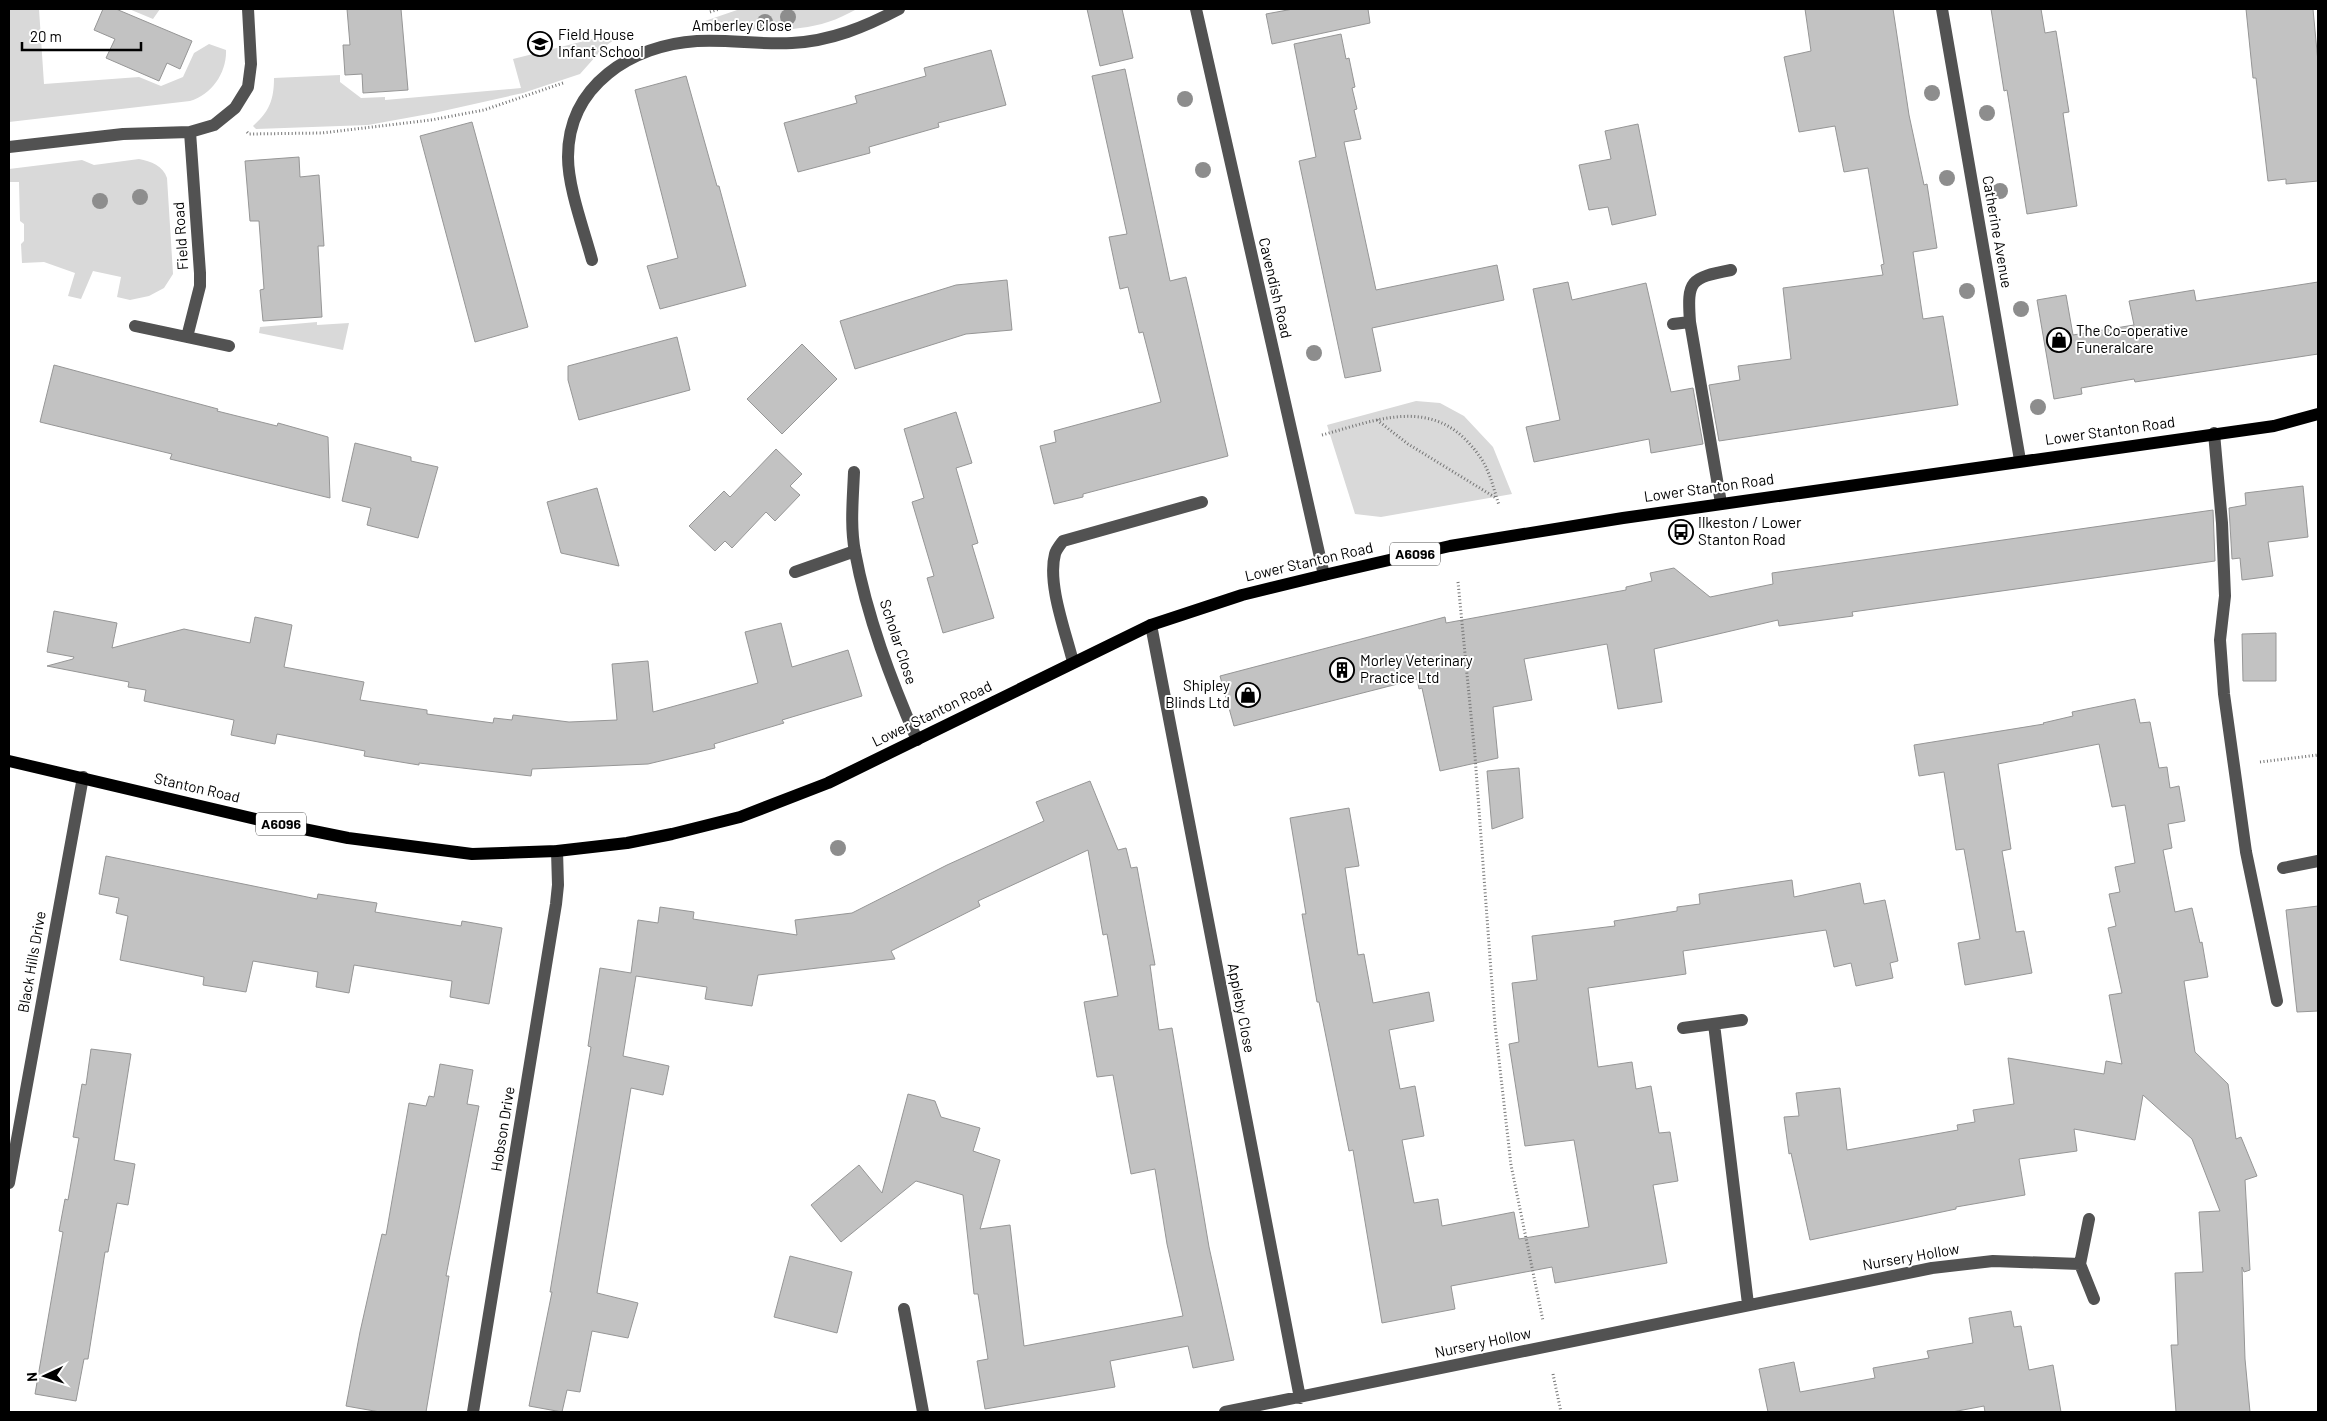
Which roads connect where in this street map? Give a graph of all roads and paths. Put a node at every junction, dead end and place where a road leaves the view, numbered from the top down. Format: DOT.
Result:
graph roads {
  1 [pos="248,9"];
  2 [pos="899,9"];
  3 [pos="1196,9"];
  4 [pos="1942,9"];
  5 [pos="572,80"];
  6 [pos="244,130"];
  7 [pos="190,132"];
  8 [pos="9,147"];
  9 [pos="592,260"];
  10 [pos="1731,270"];
  11 [pos="1690,322"];
  12 [pos="1673,324"];
  13 [pos="135,326"];
  14 [pos="187,337"];
  15 [pos="229,346"];
  16 [pos="2318,414"];
  17 [pos="1377,420"];
  18 [pos="2214,433"];
  19 [pos="1322,435"];
  20 [pos="2020,460"];
  21 [pos="854,472"];
  22 [pos="1496,498"];
  23 [pos="1202,502"];
  24 [pos="1721,503"];
  25 [pos="1499,505"];
  26 [pos="855,551"];
  27 [pos="795,572"];
  28 [pos="1324,575"];
  29 [pos="1458,582"];
  30 [pos="1151,626"];
  31 [pos="1072,662"];
  32 [pos="917,740"];
  33 [pos="2318,755"];
  34 [pos="9,761"];
  35 [pos="2232,765"];
  36 [pos="83,778"];
  37 [pos="557,851"];
  38 [pos="2318,861"];
  39 [pos="2283,868"];
  40 [pos="2277,1001"];
  41 [pos="1742,1020"];
  42 [pos="1714,1024"];
  43 [pos="1684,1028"];
  44 [pos="9,1183"];
  45 [pos="2089,1219"];
  46 [pos="2080,1264"];
  47 [pos="2094,1299"];
  48 [pos="1748,1304"];
  49 [pos="904,1309"];
  50 [pos="1548,1346"];
  51 [pos="1300,1398"];
  52 [pos="473,1412"];
  53 [pos="923,1412"];
  54 [pos="1225,1412"];
  55 [pos="1561,1412"];
  1 -- 7 [label="street"];
  2 -- 9 [label="street, Amberley Close"];
  3 -- 28 [label="street, Cavendish Road"];
  4 -- 20 [label="street, Catherine Avenue"];
  5 -- 6 [label="path"];
  7 -- 8 [label="street"];
  7 -- 14 [label="street, Field Road"];
  10 -- 11 [label="street"];
  11 -- 12 [label="street"];
  11 -- 24 [label="street"];
  13 -- 14 [label="street"];
  14 -- 15 [label="street"];
  16 -- 18 [label="main road, Lower Stanton Road / A6096"];
  17 -- 19 [label="path"];
  17 -- 22 [label="path"];
  17 -- 22 [label="path"];
  18 -- 20 [label="main road, Lower Stanton Road / A6096"];
  18 -- 35 [label="street"];
  20 -- 24 [label="main road, Lower Stanton Road / A6096"];
  21 -- 26 [label="street, Scholar Close"];
  22 -- 25 [label="path"];
  23 -- 31 [label="street"];
  24 -- 28 [label="main road, Lower Stanton Road / A6096"];
  26 -- 27 [label="street"];
  26 -- 32 [label="street, Scholar Close"];
  28 -- 30 [label="main road, Lower Stanton Road / A6096"];
  29 -- 50 [label="path"];
  30 -- 31 [label="main road, Lower Stanton Road / A6096"];
  30 -- 51 [label="street, Appleby Close"];
  31 -- 32 [label="main road, Lower Stanton Road / A6096"];
  32 -- 37 [label="main road, Lower Stanton Road / A6096"];
  33 -- 35 [label="path"];
  34 -- 36 [label="main road, Stanton Road / A6096"];
  35 -- 40 [label="street"];
  36 -- 37 [label="main road, Stanton Road / A6096"];
  36 -- 44 [label="street, Black Hills Drive"];
  37 -- 52 [label="street, Hobson Drive"];
  38 -- 39 [label="street"];
  41 -- 42 [label="street"];
  42 -- 43 [label="street"];
  42 -- 48 [label="street"];
  45 -- 46 [label="street"];
  46 -- 47 [label="street"];
  46 -- 48 [label="street, Nursery Hollow"];
  48 -- 50 [label="street, Nursery Hollow"];
  49 -- 53 [label="street"];
  50 -- 51 [label="street, Nursery Hollow"];
  50 -- 55 [label="path"];
  51 -- 54 [label="street, Nursery Hollow"];
}
